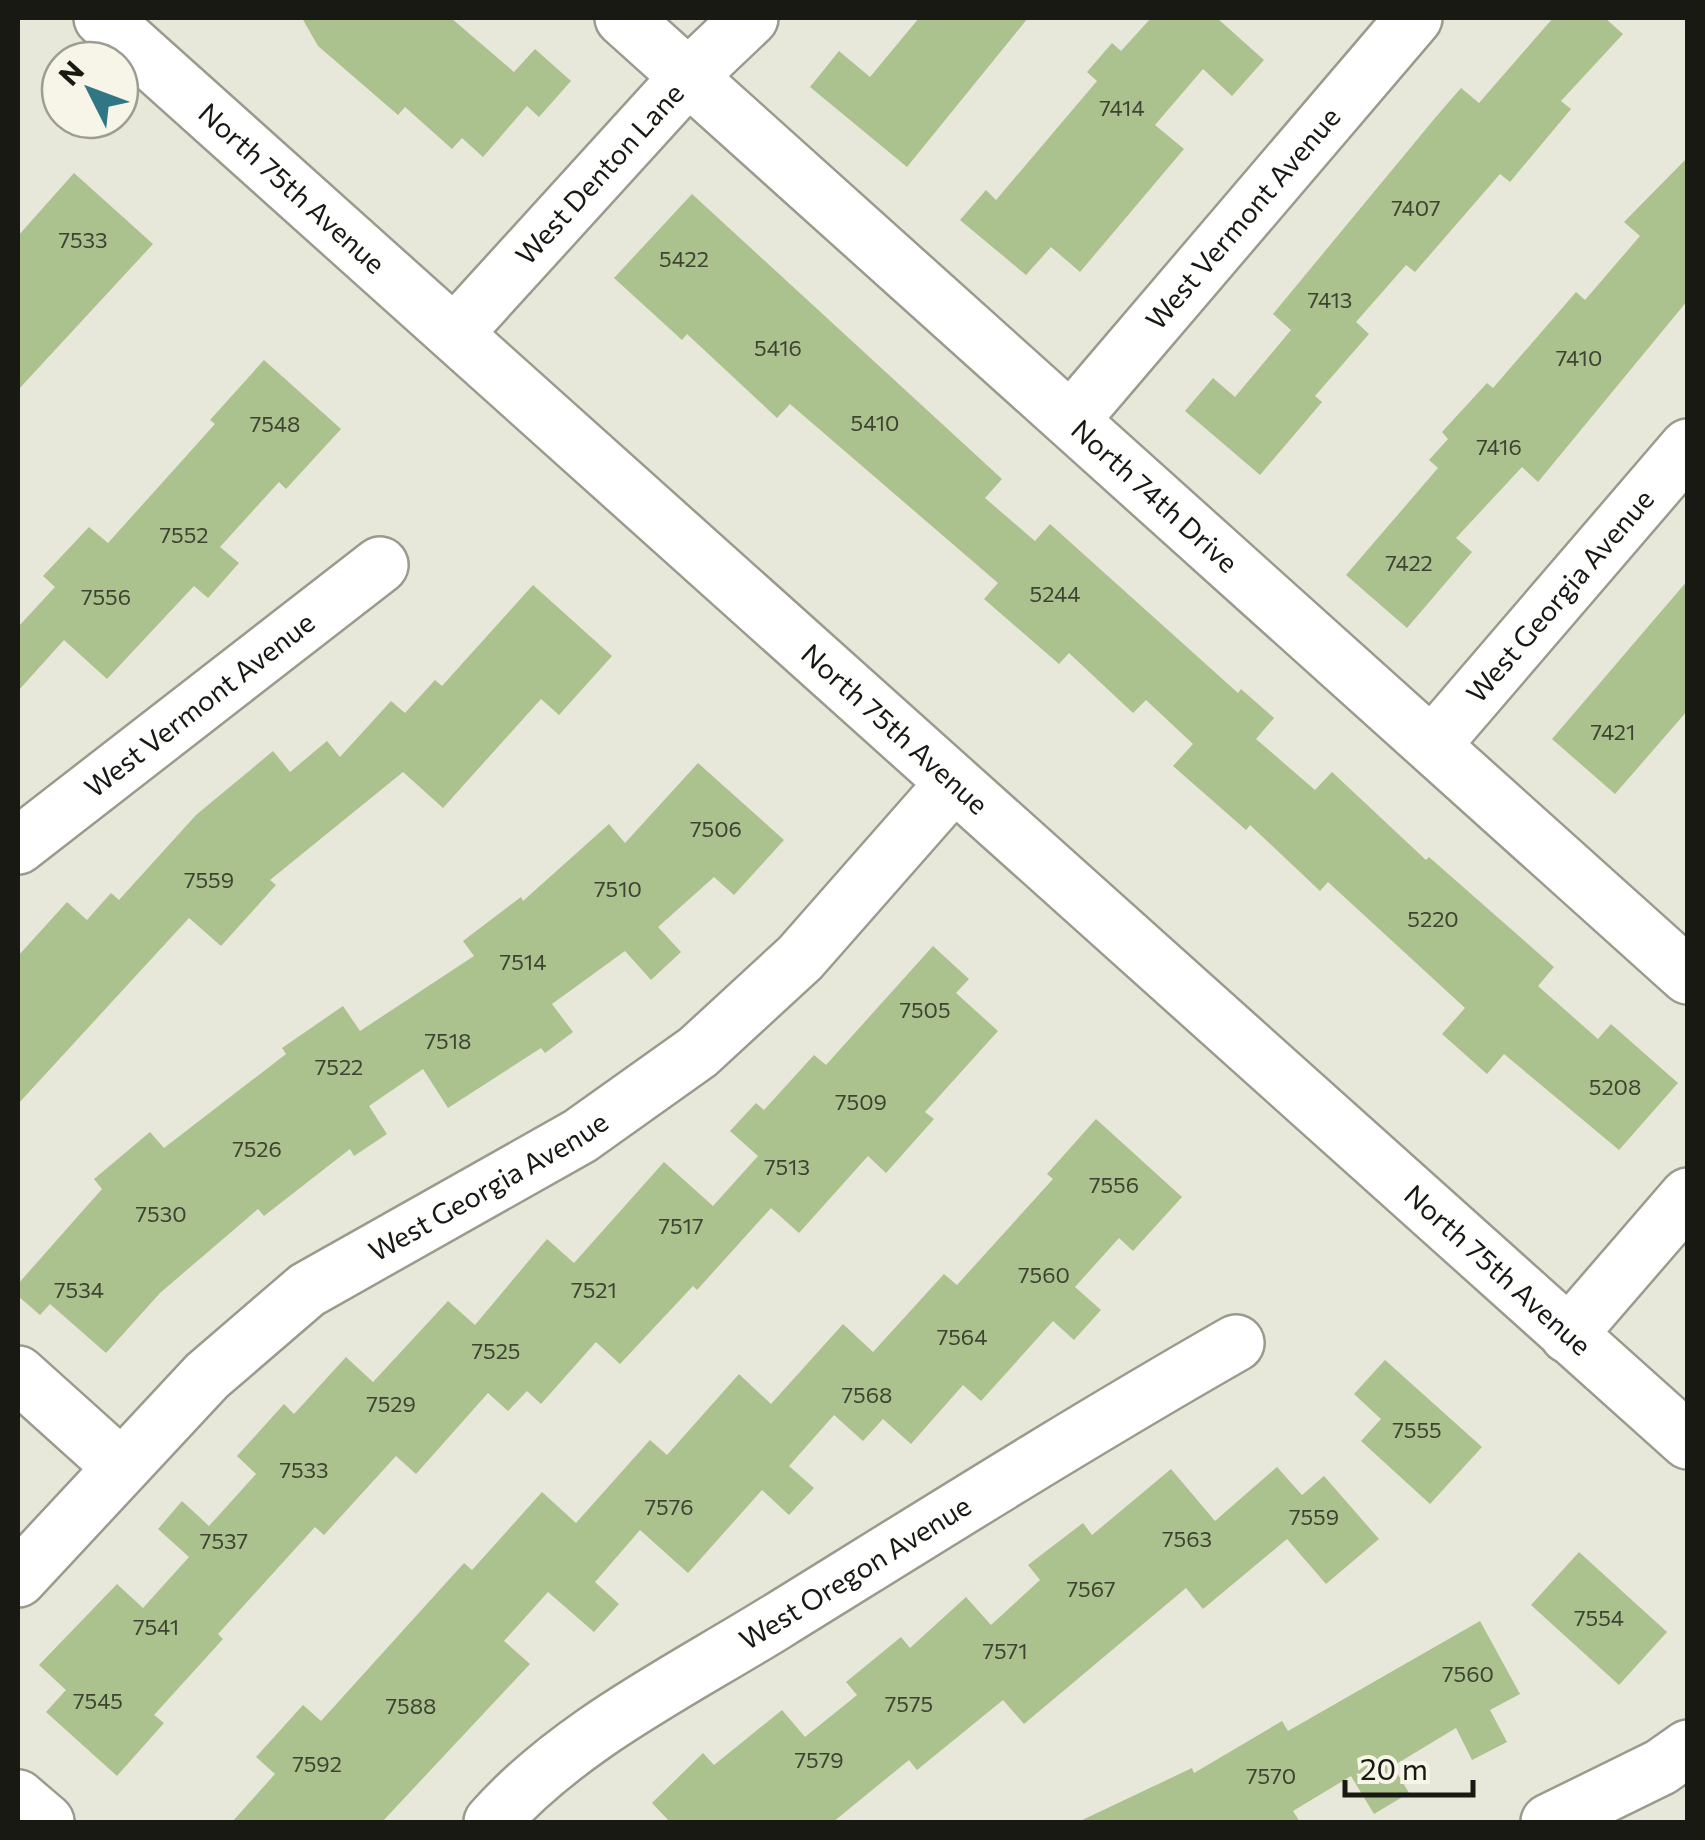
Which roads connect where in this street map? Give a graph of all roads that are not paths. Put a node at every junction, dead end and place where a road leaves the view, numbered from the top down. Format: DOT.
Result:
graph roads {
  1 [pos="102,18"];
  2 [pos="623,18"];
  3 [pos="750,18"];
  4 [pos="1414,18"];
  5 [pos="688,77"];
  6 [pos="455,333"];
  7 [pos="1071,420"];
  8 [pos="1688,447"];
  9 [pos="380,565"];
  10 [pos="1433,744"];
  11 [pos="953,784"];
  12 [pos="18,846"];
  13 [pos="1688,976"];
  14 [pos="1688,1196"];
  15 [pos="1568,1334"];
  16 [pos="1236,1343"];
  17 [pos="18,1374"];
  18 [pos="1688,1441"];
  19 [pos="119,1466"];
  20 [pos="18,1579"];
  21 [pos="1688,1748"];
  22 [pos="18,1798"];
  23 [pos="46,1822"];
  24 [pos="492,1822"];
  25 [pos="1549,1822"];
  1 -- 6 [label="street, North 75th Avenue"];
  2 -- 5 [label="street, North 74th Drive"];
  3 -- 5 [label="street, West Denton Lane"];
  4 -- 7 [label="street, West Vermont Avenue"];
  5 -- 6 [label="street, West Denton Lane"];
  5 -- 7 [label="street, North 74th Drive"];
  6 -- 11 [label="street, North 75th Avenue"];
  7 -- 10 [label="street, North 74th Drive"];
  8 -- 10 [label="street, West Georgia Avenue"];
  9 -- 12 [label="street, West Vermont Avenue"];
  10 -- 13 [label="street, North 74th Drive"];
  11 -- 15 [label="street, North 75th Avenue"];
  11 -- 19 [label="street, West Georgia Avenue"];
  14 -- 15 [label="street"];
  15 -- 18 [label="street, North 75th Avenue"];
  16 -- 24 [label="street, West Oregon Avenue"];
  17 -- 19 [label="street"];
  19 -- 20 [label="street, West Georgia Avenue"];
  21 -- 25 [label="street"];
  22 -- 23 [label="street"];
}
